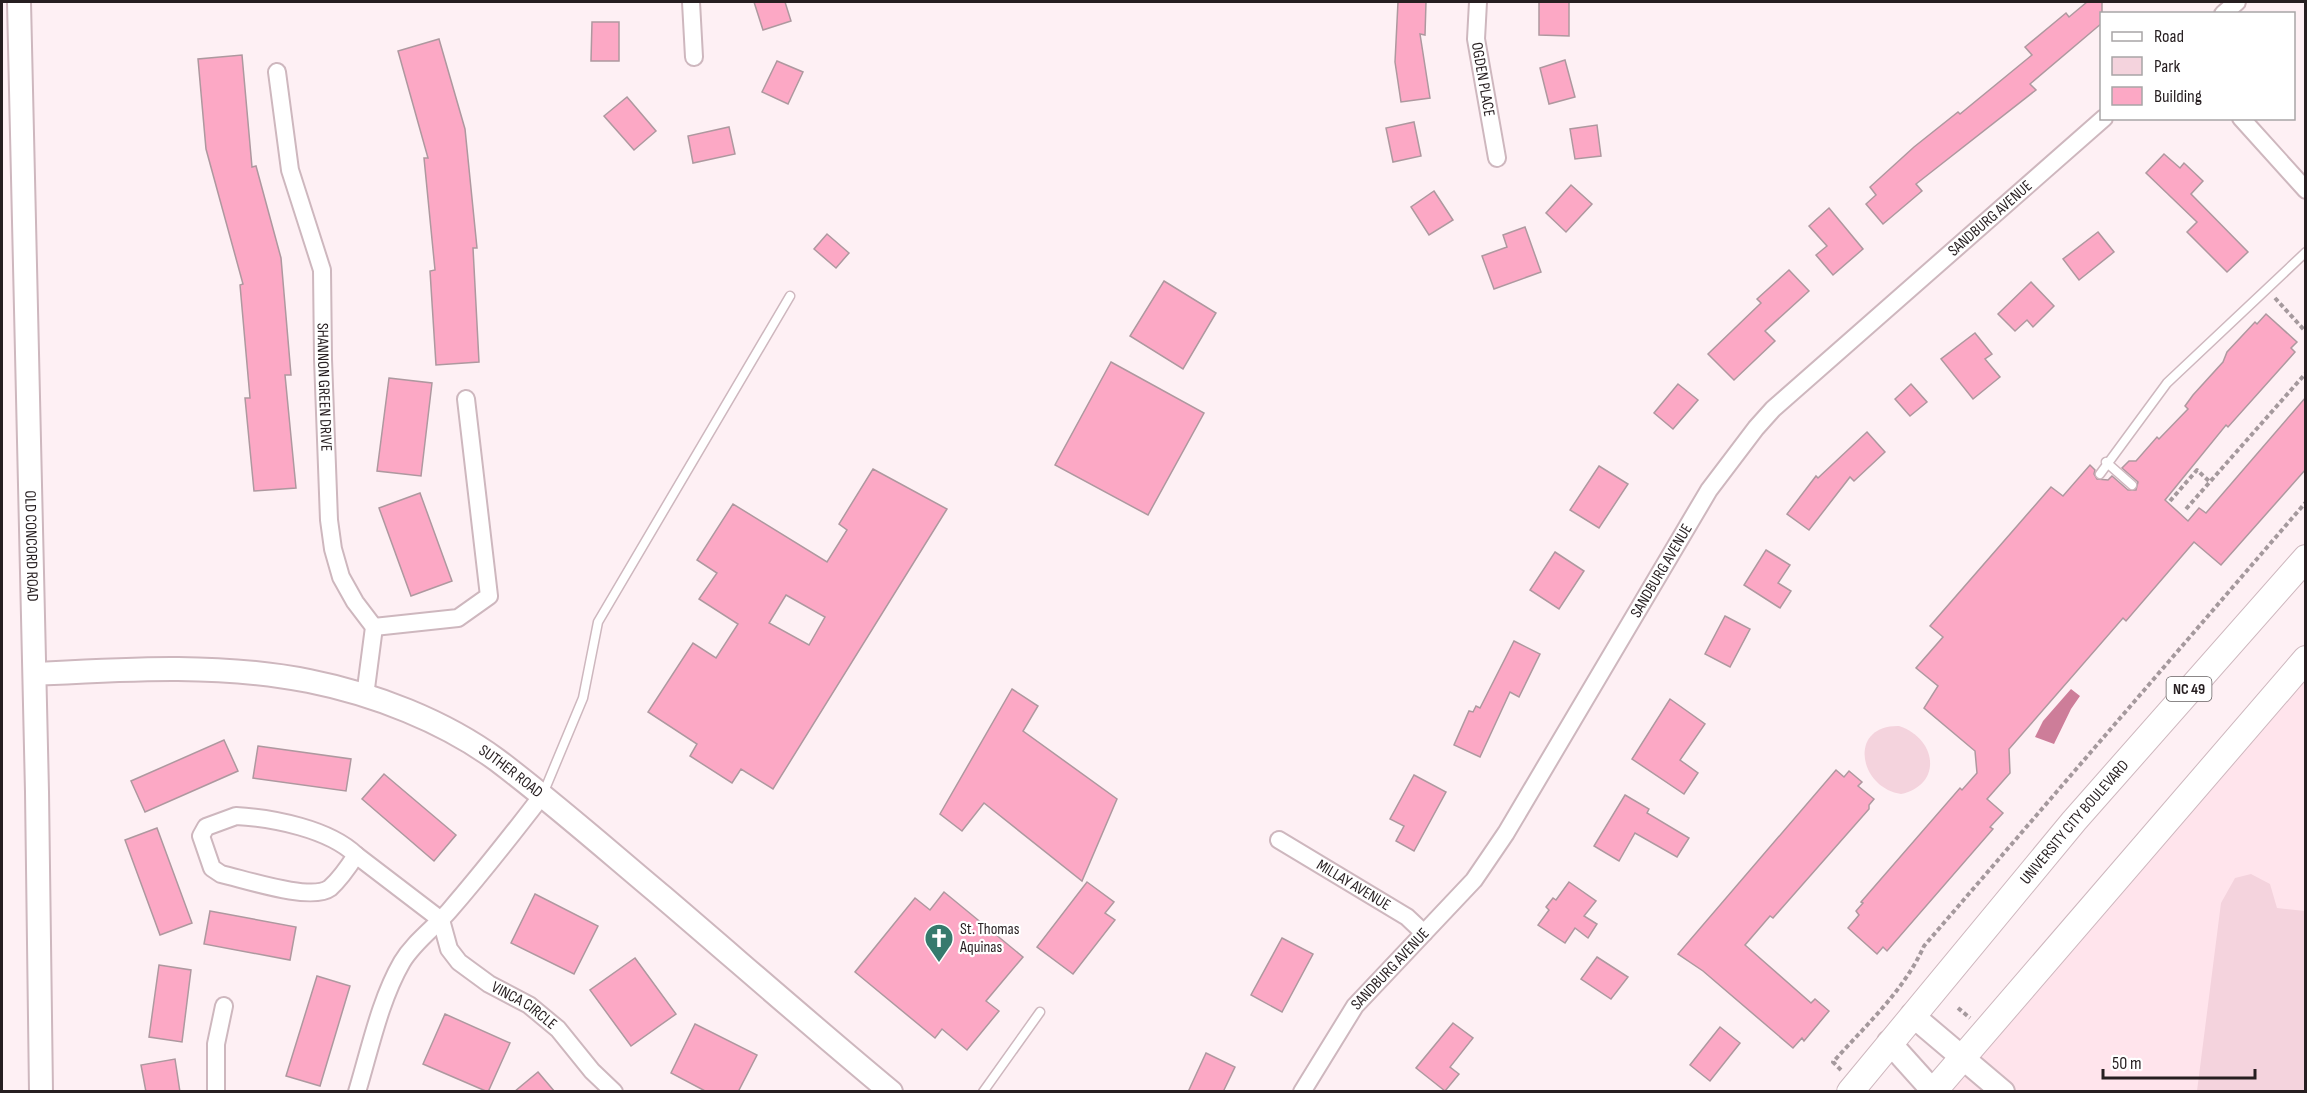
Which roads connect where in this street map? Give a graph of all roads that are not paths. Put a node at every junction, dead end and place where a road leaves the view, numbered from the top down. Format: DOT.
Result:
graph roads {
  1 [pos="19,2"];
  2 [pos="691,2"];
  3 [pos="1478,2"];
  4 [pos="2237,2"];
  5 [pos="2225,12"];
  6 [pos="694,57"];
  7 [pos="278,72"];
  8 [pos="2102,120"];
  9 [pos="2243,120"];
  10 [pos="1497,158"];
  11 [pos="2306,190"];
  12 [pos="2306,252"];
  13 [pos="790,296"];
  14 [pos="466,399"];
  15 [pos="2106,462"];
  16 [pos="2100,474"];
  17 [pos="2132,486"];
  18 [pos="2306,558"];
  19 [pos="374,627"];
  20 [pos="2306,659"];
  21 [pos="35,674"];
  22 [pos="365,696"];
  23 [pos="541,797"];
  24 [pos="1279,840"];
  25 [pos="356,855"];
  26 [pos="441,920"];
  27 [pos="1424,933"];
  28 [pos="224,1006"];
  29 [pos="1040,1012"];
  30 [pos="1912,1015"];
  31 [pos="1889,1042"];
  32 [pos="1963,1057"];
  33 [pos="1846,1081"];
  34 [pos="1933,1091"];
  35 [pos="41,1092"];
  36 [pos="216,1092"];
  37 [pos="357,1092"];
  38 [pos="614,1092"];
  39 [pos="891,1092"];
  40 [pos="983,1092"];
  41 [pos="1302,1092"];
  42 [pos="2002,1092"];
  1 -- 21 [label="street, OLD CONCORD ROAD"];
  2 -- 6 [label="street"];
  3 -- 10 [label="street, OGDEN PLACE"];
  4 -- 5 [label="street"];
  7 -- 19 [label="street, SHANNON GREEN DRIVE"];
  8 -- 27 [label="street, SANDBURG AVENUE"];
  9 -- 11 [label="street"];
  12 -- 15 [label="lane"];
  13 -- 23 [label="lane"];
  14 -- 19 [label="street"];
  15 -- 16 [label="lane"];
  15 -- 17 [label="lane"];
  18 -- 30 [label="main road, UNIVERSITY CITY BOULEVARD / NC 49"];
  19 -- 22 [label="street"];
  20 -- 32 [label="main road"];
  21 -- 22 [label="street, SUTHER ROAD"];
  21 -- 35 [label="street, OLD CONCORD ROAD"];
  22 -- 23 [label="street, SUTHER ROAD"];
  23 -- 26 [label="street"];
  23 -- 39 [label="street, SUTHER ROAD"];
  24 -- 27 [label="street, MILLAY AVENUE"];
  25 -- 25 [label="street"];
  25 -- 26 [label="street"];
  26 -- 37 [label="street"];
  26 -- 38 [label="street, VINCA CIRCLE"];
  27 -- 41 [label="street, SANDBURG AVENUE"];
  28 -- 36 [label="street"];
  29 -- 40 [label="lane"];
  30 -- 31 [label="main road, UNIVERSITY CITY BOULEVARD / NC 49"];
  30 -- 32 [label="street"];
  31 -- 33 [label="main road, UNIVERSITY CITY BOULEVARD / NC 49"];
  31 -- 34 [label="street"];
  32 -- 34 [label="main road"];
  32 -- 42 [label="street"];
}
